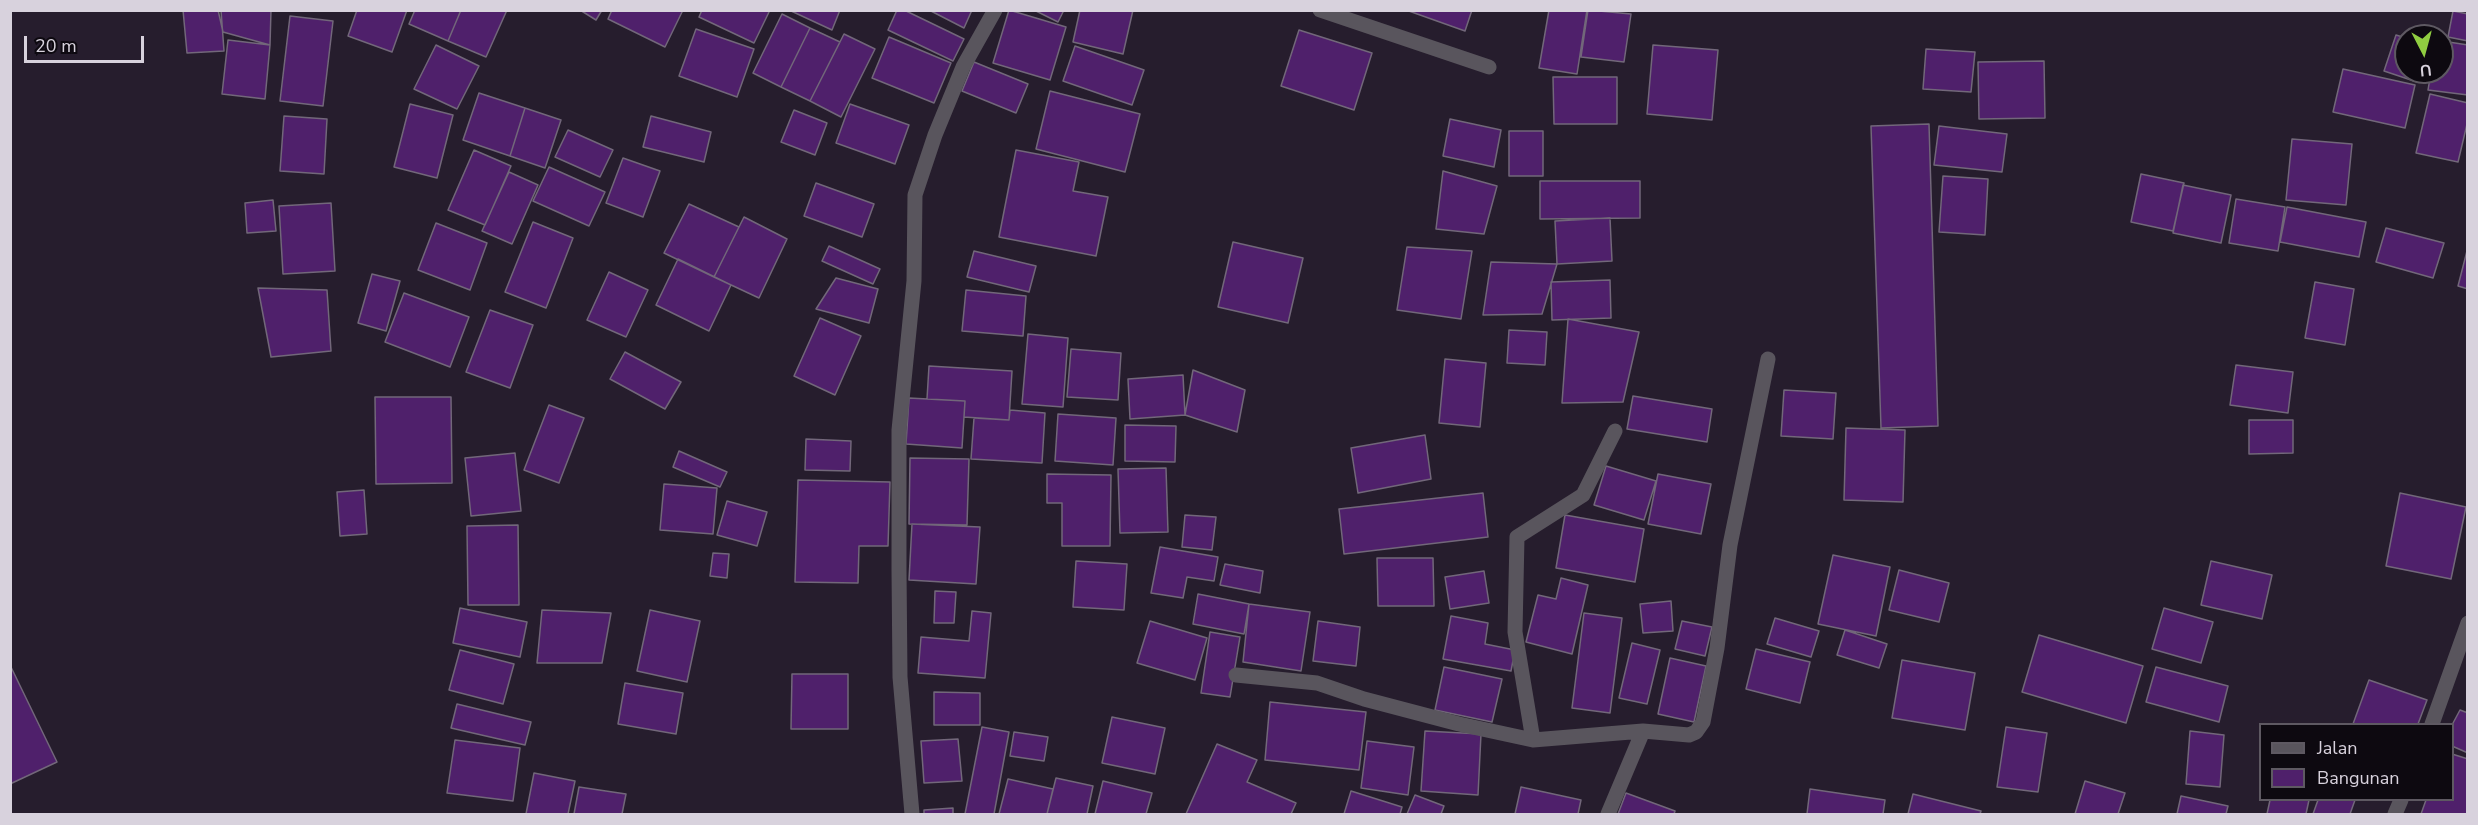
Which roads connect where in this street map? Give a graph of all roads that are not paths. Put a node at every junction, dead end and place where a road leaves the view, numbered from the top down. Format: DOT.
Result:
graph roads {
  1 [pos="995,10"];
  2 [pos="1320,10"];
  3 [pos="1489,67"];
  4 [pos="1768,359"];
  5 [pos="1616,431"];
  6 [pos="2468,623"];
  7 [pos="1236,675"];
  8 [pos="2432,723"];
  9 [pos="1643,731"];
  10 [pos="1533,740"];
  11 [pos="912,814"];
  12 [pos="1608,814"];
  1 -- 11 [label="street"];
  2 -- 3 [label="street"];
  4 -- 9 [label="street"];
  5 -- 10 [label="street"];
  6 -- 8 [label="street"];
  7 -- 10 [label="street"];
  9 -- 10 [label="street"];
  9 -- 12 [label="street"];
}
